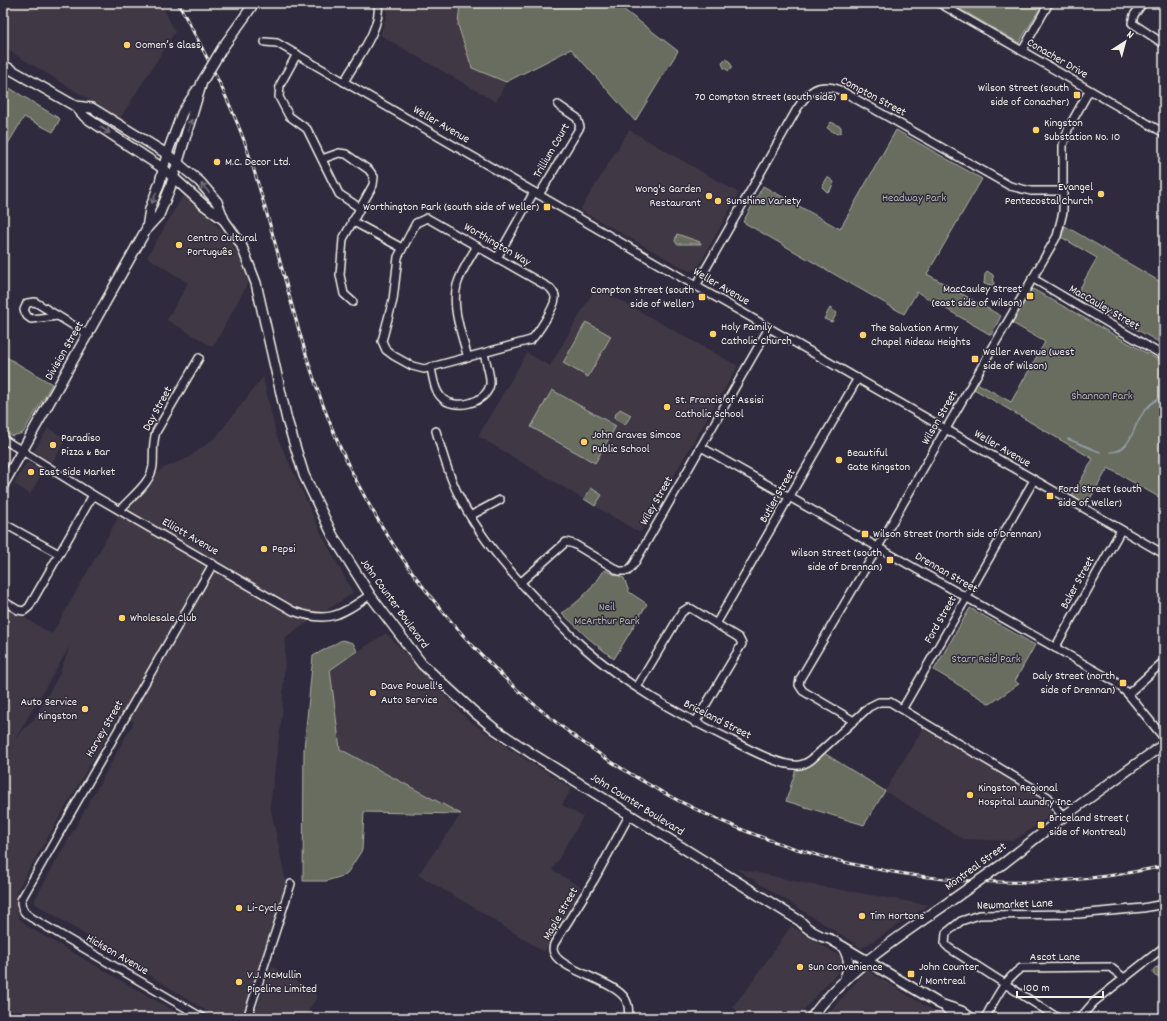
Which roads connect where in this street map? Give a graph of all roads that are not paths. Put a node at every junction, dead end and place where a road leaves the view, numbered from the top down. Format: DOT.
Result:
graph roads {
  1 [pos="254,3"];
  2 [pos="378,3"];
  3 [pos="939,3"];
  4 [pos="1049,3"];
  5 [pos="1142,3"];
  6 [pos="265,42"];
  7 [pos="1164,44"];
  8 [pos="1022,51"];
  9 [pos="297,54"];
  10 [pos="3,64"];
  11 [pos="202,82"];
  12 [pos="344,82"];
  13 [pos="1089,90"];
  14 [pos="558,105"];
  15 [pos="76,106"];
  16 [pos="1164,133"];
  17 [pos="167,154"];
  18 [pos="322,159"];
  19 [pos="177,162"];
  20 [pos="164,168"];
  21 [pos="173,176"];
  22 [pos="1063,191"];
  23 [pos="537,194"];
  24 [pos="360,208"];
  25 [pos="224,220"];
  26 [pos="352,221"];
  27 [pos="147,228"];
  28 [pos="477,246"];
  29 [pos="402,248"];
  30 [pos="497,258"];
  31 [pos="1032,278"];
  32 [pos="696,286"];
  33 [pos="353,302"];
  34 [pos="58,316"];
  35 [pos="769,328"];
  36 [pos="89,335"];
  37 [pos="484,354"];
  38 [pos="1164,356"];
  39 [pos="198,358"];
  40 [pos="468,358"];
  41 [pos="430,368"];
  42 [pos="858,378"];
  43 [pos="946,429"];
  44 [pos="436,431"];
  45 [pos="3,439"];
  46 [pos="701,447"];
  47 [pos="22,450"];
  48 [pos="1034,480"];
  49 [pos="3,485"];
  50 [pos="93,495"];
  51 [pos="790,496"];
  52 [pos="500,500"];
  53 [pos="120,510"];
  54 [pos="470,516"];
  55 [pos="3,523"];
  56 [pos="1121,530"];
  57 [pos="878,547"];
  58 [pos="59,554"];
  59 [pos="1164,554"];
  60 [pos="213,564"];
  61 [pos="520,583"];
  62 [pos="370,595"];
  63 [pos="966,597"];
  64 [pos="3,601"];
  65 [pos="716,624"];
  66 [pos="1055,648"];
  67 [pos="1164,661"];
  68 [pos="637,687"];
  69 [pos="1128,694"];
  70 [pos="903,708"];
  71 [pos="854,721"];
  72 [pos="695,723"];
  73 [pos="1164,738"];
  74 [pos="1164,744"];
  75 [pos="630,814"];
  76 [pos="1063,817"];
  77 [pos="291,884"];
  78 [pos="1164,904"];
  79 [pos="21,908"];
  80 [pos="842,946"];
  81 [pos="1164,947"];
  82 [pos="866,961"];
  83 [pos="1124,978"];
  84 [pos="844,979"];
  85 [pos="1005,984"];
  86 [pos="940,1004"];
  87 [pos="203,1018"];
  88 [pos="247,1018"];
  89 [pos="628,1018"];
  90 [pos="811,1018"];
  91 [pos="957,1018"];
  92 [pos="971,1018"];
  93 [pos="985,1018"];
  94 [pos="1058,1018"];
  95 [pos="1080,1018"];
  1 -- 11 [label="main road, Division Street, bridge"];
  2 -- 12 [label="street"];
  3 -- 8 [label="street, Conacher Drive"];
  4 -- 8 [label="street"];
  5 -- 7 [label="street"];
  6 -- 9 [label="street, Weller Avenue"];
  8 -- 13 [label="street, Conacher Drive"];
  9 -- 12 [label="street, Weller Avenue"];
  9 -- 18 [label="street"];
  10 -- 15 [label="main road"];
  11 -- 17 [label="main road, Division Street"];
  19 -- 11 [label="main road, Division Street, one-way"];
  12 -- 23 [label="street, Weller Avenue"];
  13 -- 16 [label="street, Conacher Drive"];
  13 -- 22 [label="street, Wilson Street"];
  14 -- 23 [label="street, Trillium Court"];
  15 -- 17 [label="main road"];
  15 -- 20 [label="main road, one-way"];
  17 -- 19 [label="main road"];
  17 -- 20 [label="main road, Division Street"];
  18 -- 24 [label="street"];
  18 -- 24 [label="street"];
  19 -- 21 [label="main road, Division Street"];
  25 -- 19 [label="main road, one-way"];
  20 -- 21 [label="main road"];
  20 -- 27 [label="main road, Division Street, one-way"];
  21 -- 25 [label="main road"];
  21 -- 27 [label="main road, Division Street"];
  22 -- 31 [label="street, Wilson Street"];
  22 -- 32 [label="street, Compton Street"];
  23 -- 30 [label="street, Trillium Court"];
  23 -- 32 [label="street, Weller Avenue"];
  24 -- 26 [label="street"];
  25 -- 62 [label="main road, John Counter Boulevard"];
  26 -- 29 [label="street"];
  26 -- 33 [label="street"];
  27 -- 36 [label="main road, Division Street"];
  28 -- 29 [label="street, Worthington Way"];
  28 -- 30 [label="street, Worthington Way"];
  28 -- 40 [label="street"];
  29 -- 41 [label="street, Worthington Way"];
  30 -- 37 [label="street, Worthington Way"];
  31 -- 38 [label="street, MacCauley Street"];
  31 -- 43 [label="street, Wilson Street"];
  32 -- 35 [label="street, Weller Avenue"];
  34 -- 36 [label="street"];
  35 -- 42 [label="street, Weller Avenue"];
  35 -- 46 [label="street, Wiley Street"];
  36 -- 47 [label="main road, Division Street"];
  37 -- 40 [label="street, Worthington Way"];
  37 -- 41 [label="street"];
  39 -- 53 [label="street, Day Street"];
  40 -- 41 [label="street, Worthington Way"];
  42 -- 43 [label="street, Weller Avenue"];
  42 -- 51 [label="street, Butler Street"];
  43 -- 48 [label="street, Weller Avenue"];
  43 -- 57 [label="street, Wilson Street"];
  44 -- 54 [label="street, Briceland Street"];
  45 -- 47 [label="street, Elliott Avenue"];
  46 -- 51 [label="street, Drennan Street"];
  46 -- 61 [label="street, Wiley Street"];
  47 -- 49 [label="main road, Division Street"];
  47 -- 50 [label="street, Elliott Avenue"];
  48 -- 56 [label="street, Weller Avenue"];
  48 -- 63 [label="street, Ford Street"];
  50 -- 53 [label="street, Elliott Avenue"];
  50 -- 58 [label="street"];
  51 -- 57 [label="street, Drennan Street"];
  51 -- 65 [label="street, Butler Street"];
  52 -- 54 [label="street"];
  53 -- 60 [label="street, Elliott Avenue"];
  54 -- 61 [label="street, Briceland Street"];
  55 -- 58 [label="street"];
  56 -- 59 [label="street, Weller Avenue"];
  56 -- 66 [label="street, Baker Street"];
  57 -- 63 [label="street, Drennan Street"];
  57 -- 71 [label="street, Wilson Street"];
  58 -- 64 [label="street"];
  60 -- 62 [label="street, Elliott Avenue"];
  60 -- 79 [label="street, Harvey Street"];
  61 -- 68 [label="street, Briceland Street"];
  62 -- 75 [label="main road, John Counter Boulevard"];
  63 -- 66 [label="street, Drennan Street"];
  63 -- 70 [label="street, Ford Street"];
  65 -- 68 [label="street"];
  65 -- 72 [label="street"];
  66 -- 69 [label="street, Drennan Street"];
  67 -- 69 [label="street"];
  68 -- 72 [label="street, Briceland Street"];
  69 -- 73 [label="street, Drennan Street"];
  70 -- 71 [label="street, Briceland Street"];
  70 -- 76 [label="street, Briceland Street"];
  71 -- 72 [label="street, Briceland Street"];
  74 -- 76 [label="main road, Montreal Street"];
  75 -- 80 [label="main road, John Counter Boulevard"];
  75 -- 89 [label="street, Maple Street"];
  76 -- 82 [label="main road, Montreal Street, bridge"];
  77 -- 88 [label="street"];
  78 -- 85 [label="street, Newmarket Lane"];
  79 -- 87 [label="street, Hickson Avenue"];
  80 -- 82 [label="main road, John Counter Boulevard"];
  80 -- 84 [label="main road"];
  81 -- 83 [label="street"];
  82 -- 84 [label="main road, Montreal Street"];
  82 -- 86 [label="main road, John Counter Boulevard"];
  83 -- 85 [label="street, Ascot Lane"];
  83 -- 95 [label="street"];
  84 -- 90 [label="main road, Montreal Street"];
  85 -- 93 [label="street, Ascot Lane"];
  85 -- 94 [label="street, Newmarket Lane"];
  86 -- 91 [label="main road, John Counter Boulevard"];
  86 -- 92 [label="main road, John Counter Boulevard"];
}
